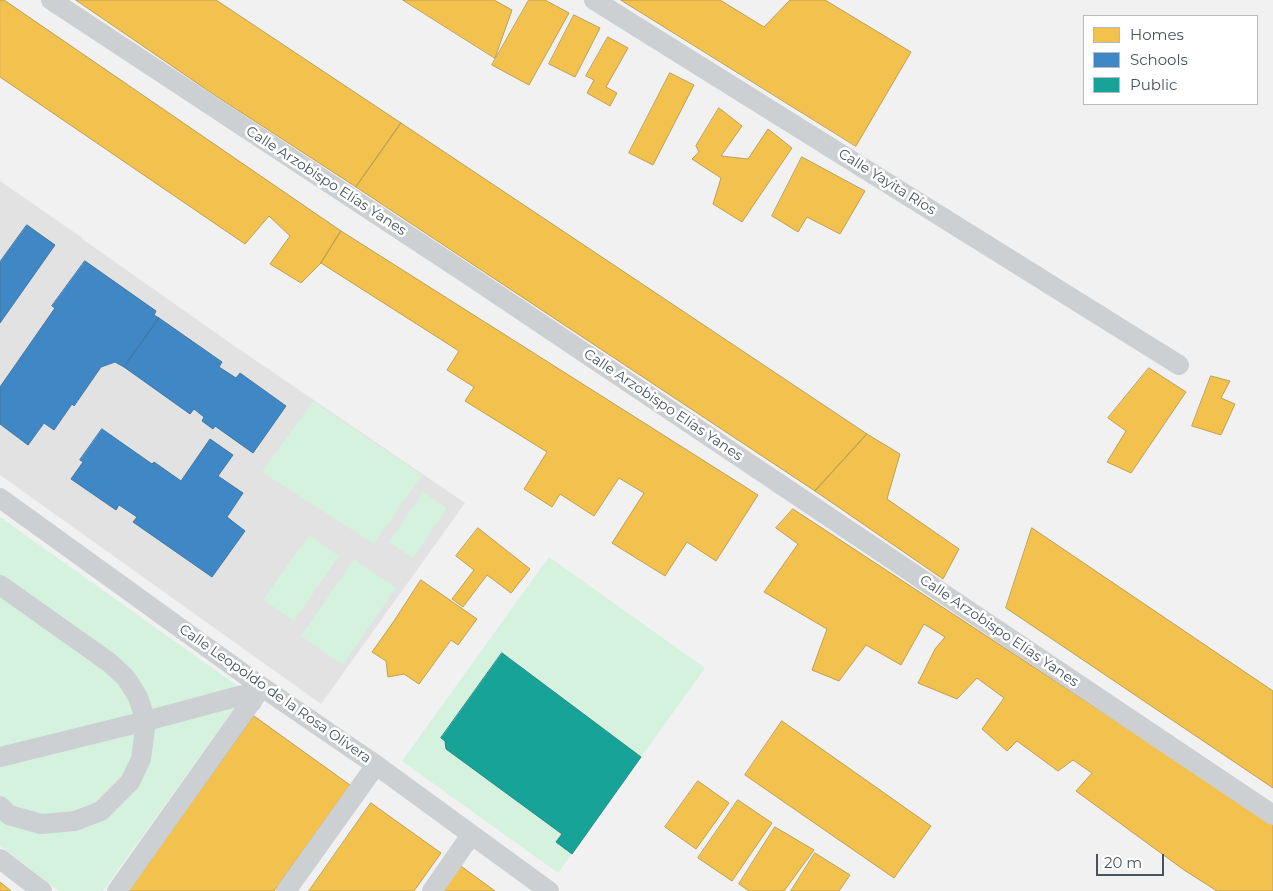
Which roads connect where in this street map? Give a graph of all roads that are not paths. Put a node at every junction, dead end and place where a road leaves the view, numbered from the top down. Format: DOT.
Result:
graph roads {
  1 [pos="51,0"];
  2 [pos="594,0"];
  3 [pos="1178,365"];
  4 [pos="0,498"];
  5 [pos="0,585"];
  6 [pos="257,695"];
  7 [pos="146,721"];
  8 [pos="0,757"];
  9 [pos="376,765"];
  10 [pos="0,806"];
  11 [pos="1273,815"];
  12 [pos="471,835"];
  13 [pos="0,859"];
  14 [pos="42,891"];
  15 [pos="116,891"];
  16 [pos="286,891"];
  17 [pos="432,891"];
  18 [pos="549,891"];
  1 -- 11 [label="street, Calle Arzobispo Elías Yanes"];
  2 -- 3 [label="street, Calle Yayita Ríos"];
  4 -- 6 [label="street, Calle Leopoldo de la Rosa Olivera"];
  5 -- 7 [label="street"];
  6 -- 7 [label="street"];
  6 -- 9 [label="street, Calle Leopoldo de la Rosa Olivera"];
  6 -- 15 [label="street"];
  7 -- 8 [label="street"];
  7 -- 10 [label="street"];
  9 -- 12 [label="street, Calle Leopoldo de la Rosa Olivera"];
  9 -- 16 [label="street"];
  12 -- 17 [label="street"];
  12 -- 18 [label="street, Calle Leopoldo de la Rosa Olivera"];
  13 -- 14 [label="street"];
}
